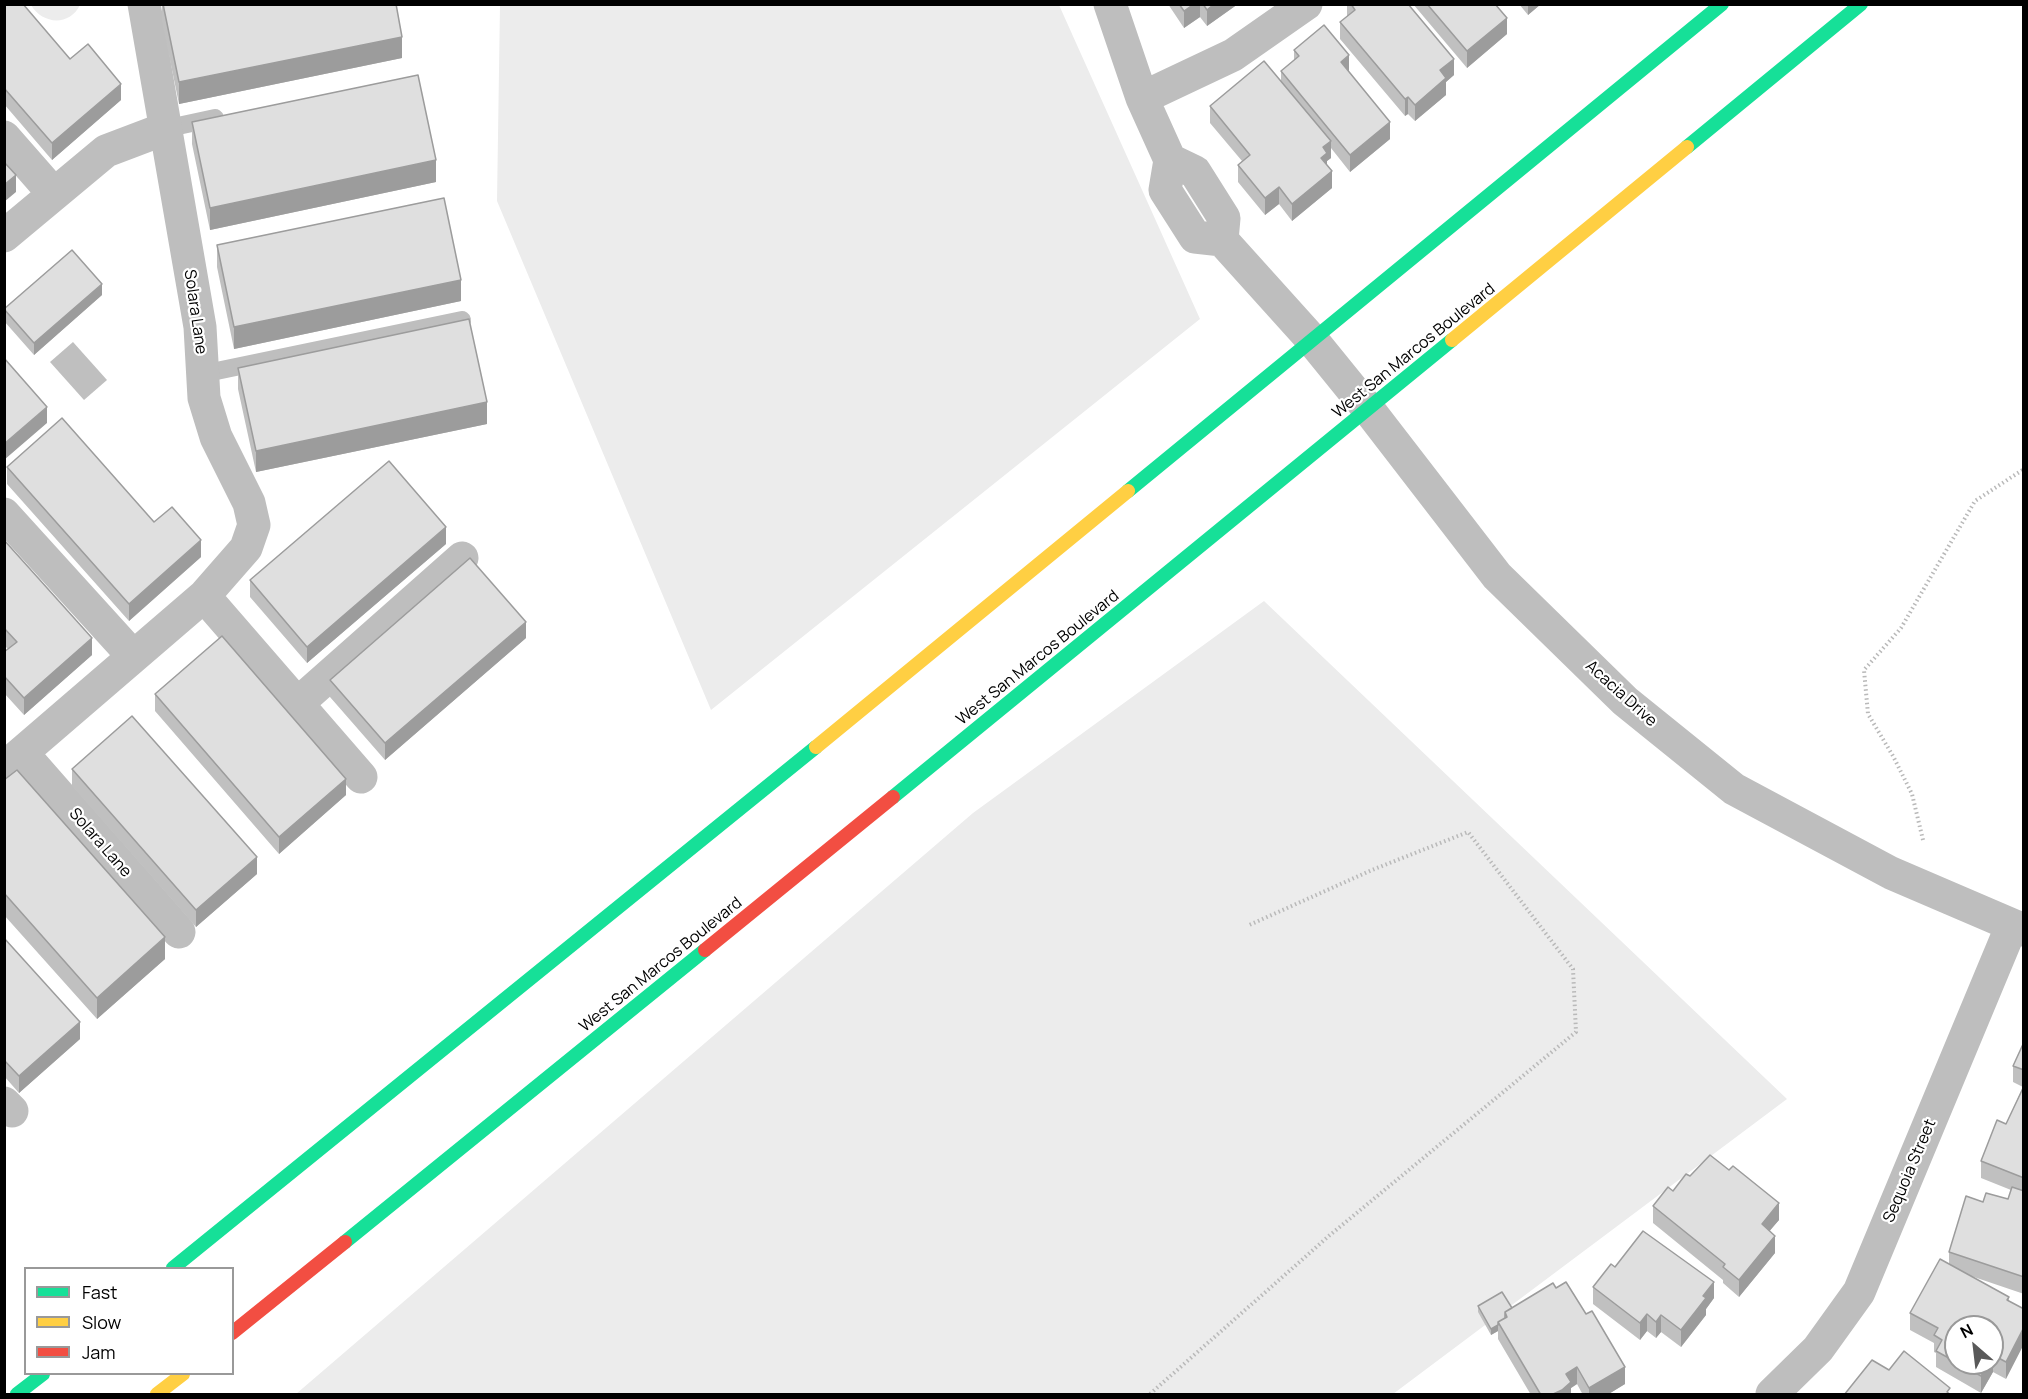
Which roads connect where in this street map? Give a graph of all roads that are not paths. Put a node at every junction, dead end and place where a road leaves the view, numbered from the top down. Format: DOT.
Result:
graph roads {
  1 [pos="144,4"];
  2 [pos="1110,4"];
  3 [pos="1305,4"];
  4 [pos="1722,4"];
  5 [pos="1861,4"];
  6 [pos="1142,98"];
  7 [pos="234,114"];
  8 [pos="164,129"];
  9 [pos="4,138"];
  10 [pos="54,194"];
  11 [pos="4,236"];
  12 [pos="462,320"];
  13 [pos="1312,341"];
  14 [pos="202,374"];
  15 [pos="1369,410"];
  16 [pos="4,514"];
  17 [pos="462,558"];
  18 [pos="204,596"];
  19 [pos="133,656"];
  20 [pos="297,704"];
  21 [pos="13,761"];
  22 [pos="361,777"];
  23 [pos="2018,927"];
  24 [pos="179,932"];
  25 [pos="174,1267"];
  26 [pos="234,1331"];
  27 [pos="42,1375"];
  28 [pos="182,1375"];
  29 [pos="17,1395"];
  30 [pos="157,1395"];
  31 [pos="1772,1395"];
  1 -- 8 [label="street, Solara Lane"];
  2 -- 6 [label="street"];
  3 -- 6 [label="street"];
  4 -- 13 [label="main road"];
  5 -- 15 [label="main road, West San Marcos Boulevard"];
  6 -- 13 [label="street, Acacia Drive"];
  7 -- 8 [label="lane"];
  8 -- 10 [label="street"];
  8 -- 14 [label="street, Solara Lane"];
  9 -- 10 [label="street"];
  10 -- 11 [label="street"];
  12 -- 14 [label="lane"];
  13 -- 15 [label="street, Acacia Drive"];
  13 -- 25 [label="main road"];
  14 -- 18 [label="street, Solara Lane"];
  15 -- 23 [label="street, Acacia Drive"];
  15 -- 26 [label="main road, West San Marcos Boulevard"];
  16 -- 19 [label="street"];
  17 -- 20 [label="street"];
  18 -- 19 [label="street, Solara Lane"];
  18 -- 20 [label="street"];
  19 -- 21 [label="street, Solara Lane"];
  20 -- 22 [label="street"];
  21 -- 24 [label="street, Solara Lane"];
  23 -- 31 [label="street, Sequoia Street"];
  27 -- 29 [label="main road"];
  28 -- 30 [label="main road"];
}
